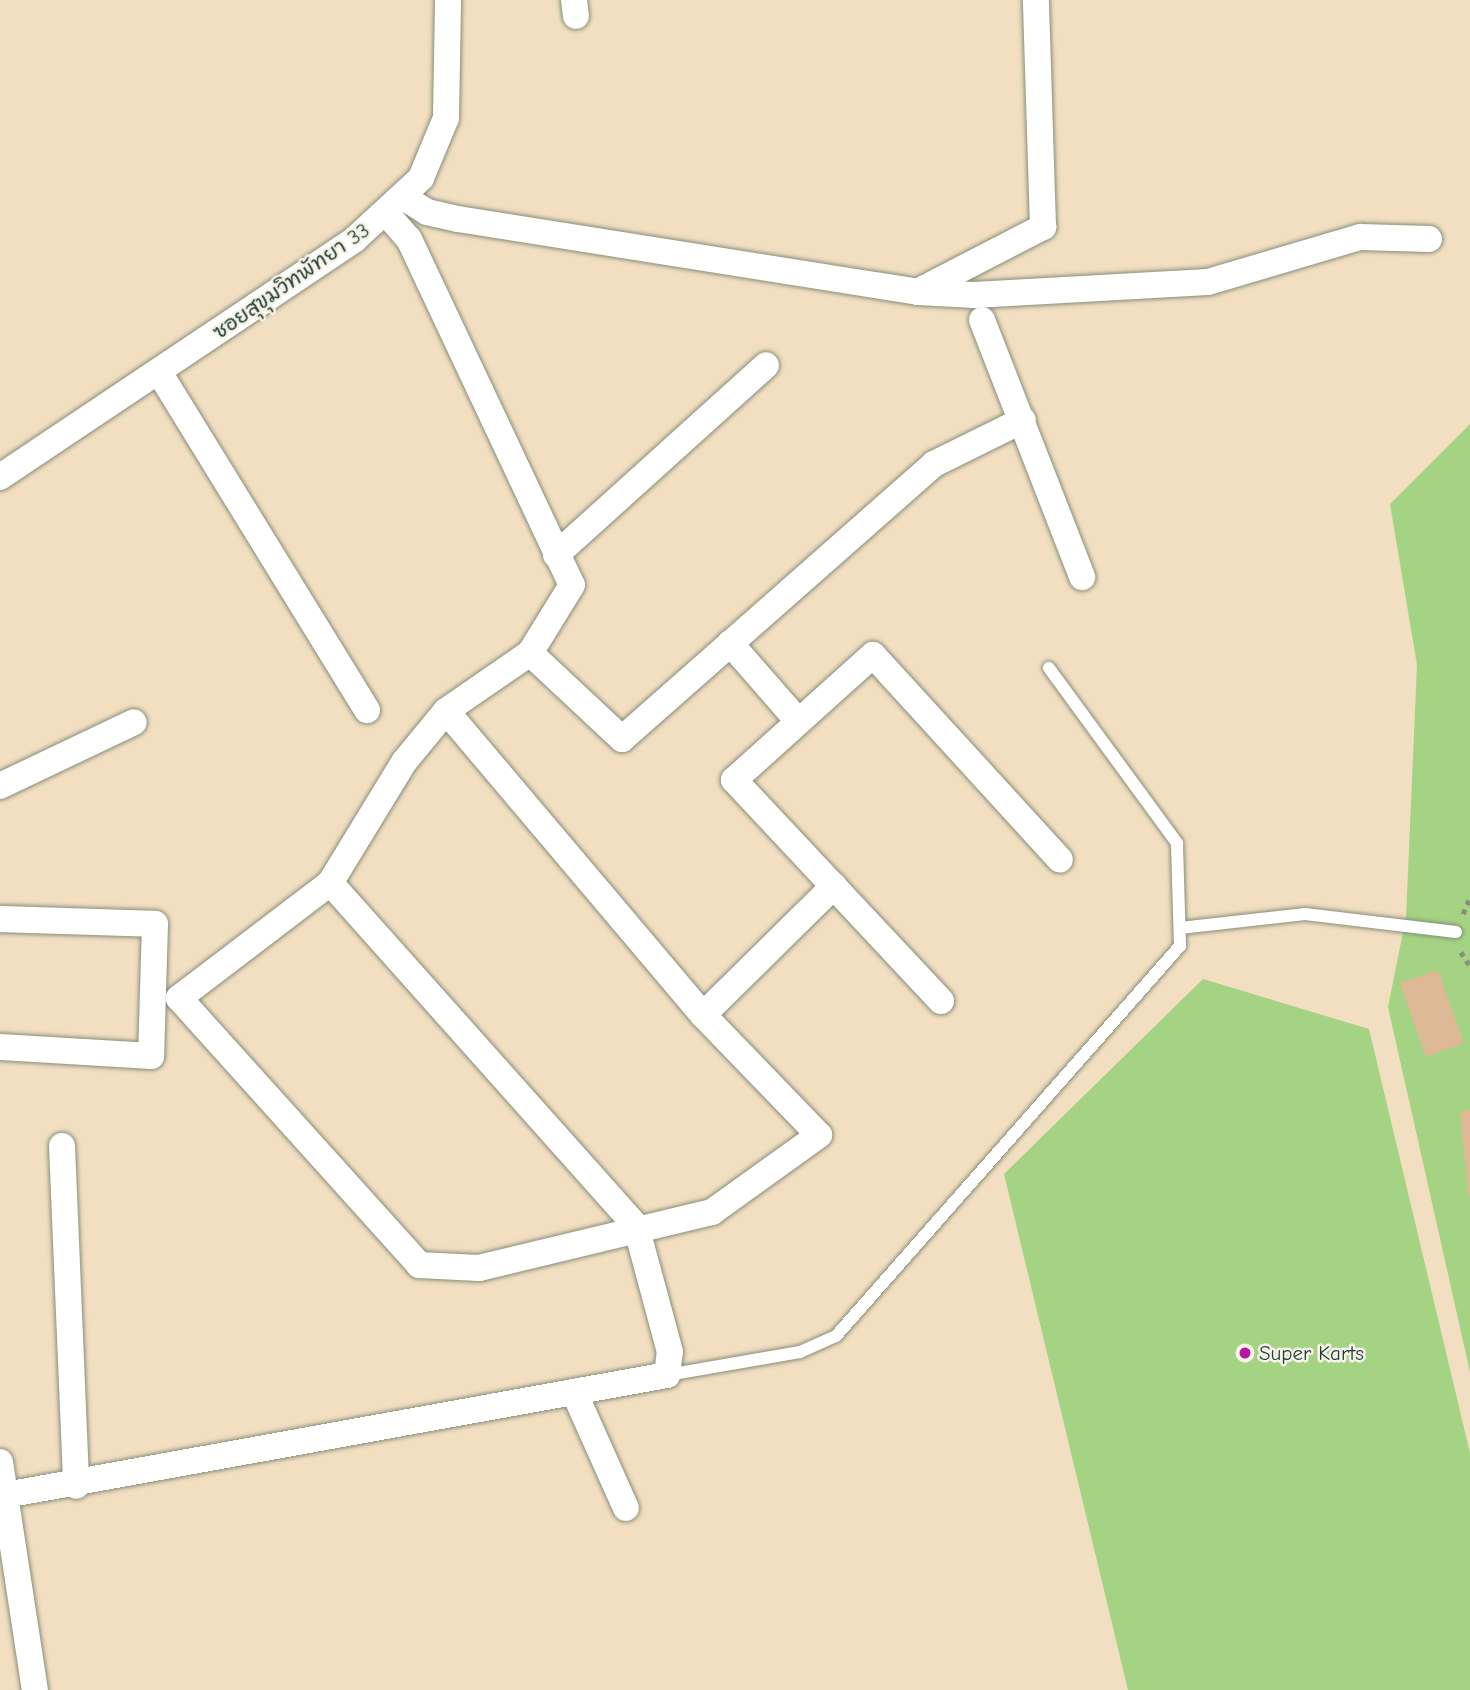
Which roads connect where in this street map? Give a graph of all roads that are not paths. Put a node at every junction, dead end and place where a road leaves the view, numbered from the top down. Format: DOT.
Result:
graph roads {
  1 [pos="449,0"];
  2 [pos="1036,0"];
  3 [pos="395,205"];
  4 [pos="1429,239"];
  5 [pos="918,292"];
  6 [pos="982,320"];
  7 [pos="766,365"];
  8 [pos="159,372"];
  9 [pos="1023,420"];
  10 [pos="0,477"];
  11 [pos="556,555"];
  12 [pos="1082,577"];
  13 [pos="730,643"];
  14 [pos="530,653"];
  15 [pos="1049,668"];
  16 [pos="367,710"];
  17 [pos="446,711"];
  18 [pos="798,721"];
  19 [pos="134,722"];
  20 [pos="0,786"];
  21 [pos="1060,860"];
  22 [pos="330,883"];
  23 [pos="834,886"];
  24 [pos="0,919"];
  25 [pos="1180,928"];
  26 [pos="1456,932"];
  27 [pos="941,1001"];
  28 [pos="703,1014"];
  29 [pos="0,1047"];
  30 [pos="62,1146"];
  31 [pos="636,1226"];
  32 [pos="667,1375"];
  33 [pos="574,1392"];
  34 [pos="0,1462"];
  35 [pos="76,1486"];
  36 [pos="2,1496"];
  37 [pos="626,1508"];
  38 [pos="35,1690"];
  1 -- 3 [label="street, ซอยสุขุมวิทพัทยา 33"];
  2 -- 5 [label="street"];
  3 -- 5 [label="street"];
  3 -- 8 [label="street, ซอยสุขุมวิทพัทยา 33"];
  3 -- 11 [label="street"];
  4 -- 5 [label="street"];
  6 -- 9 [label="street"];
  7 -- 11 [label="street"];
  8 -- 10 [label="street, ซอยสุขุมวิทพัทยา 33"];
  8 -- 16 [label="street"];
  9 -- 12 [label="street"];
  9 -- 13 [label="street"];
  11 -- 14 [label="street"];
  13 -- 14 [label="street"];
  13 -- 18 [label="street"];
  14 -- 17 [label="street"];
  15 -- 25 [label="lane"];
  17 -- 22 [label="street"];
  17 -- 28 [label="street"];
  18 -- 21 [label="street"];
  18 -- 23 [label="street"];
  19 -- 20 [label="street"];
  22 -- 31 [label="street"];
  22 -- 31 [label="street"];
  23 -- 27 [label="street"];
  23 -- 28 [label="street"];
  24 -- 29 [label="street"];
  25 -- 26 [label="lane"];
  25 -- 32 [label="lane"];
  28 -- 31 [label="street"];
  30 -- 35 [label="street"];
  31 -- 32 [label="street"];
  32 -- 33 [label="street"];
  33 -- 35 [label="street"];
  33 -- 37 [label="street"];
  34 -- 36 [label="street"];
  35 -- 36 [label="street"];
  36 -- 38 [label="street"];
}
